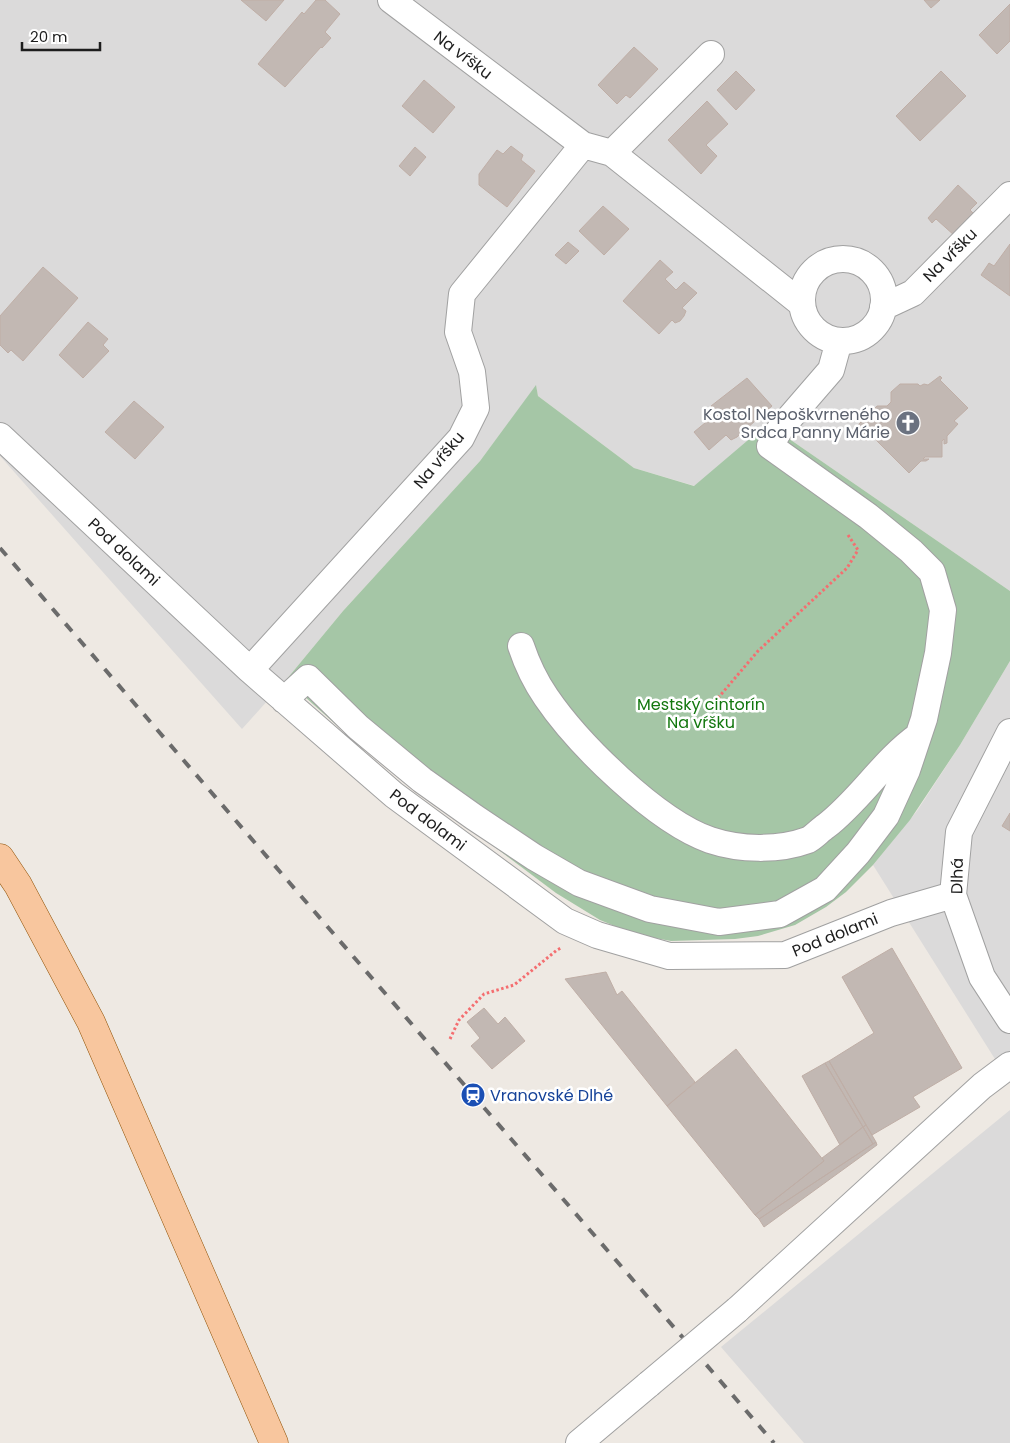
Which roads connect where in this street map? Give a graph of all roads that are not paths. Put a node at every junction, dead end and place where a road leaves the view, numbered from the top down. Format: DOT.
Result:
graph roads {
  1 [pos="391,0"];
  2 [pos="710,54"];
  3 [pos="583,145"];
  4 [pos="612,153"];
  5 [pos="1010,195"];
  6 [pos="802,304"];
  7 [pos="883,308"];
  8 [pos="839,341"];
  9 [pos="0,436"];
  10 [pos="521,646"];
  11 [pos="250,670"];
  12 [pos="284,700"];
  13 [pos="1010,732"];
  14 [pos="918,736"];
  15 [pos="0,858"];
  16 [pos="954,895"];
  17 [pos="1010,1020"];
  18 [pos="1010,1066"];
  19 [pos="274,1443"];
  20 [pos="579,1443"];
  1 -- 3 [label="street, Na vŕšku"];
  2 -- 4 [label="street"];
  3 -- 4 [label="street, Na vŕšku"];
  3 -- 11 [label="street, Na vŕšku"];
  4 -- 6 [label="street, Na vŕšku"];
  5 -- 7 [label="street, Na vŕšku"];
  6 -- 7 [label="street"];
  6 -- 8 [label="street"];
  7 -- 8 [label="street"];
  8 -- 14 [label="street"];
  9 -- 11 [label="street, Pod dolami"];
  10 -- 14 [label="street"];
  11 -- 12 [label="street, Pod dolami"];
  12 -- 14 [label="street"];
  12 -- 16 [label="street, Pod dolami"];
  13 -- 16 [label="street, Dlhá"];
  15 -- 19 [label="main road"];
  16 -- 17 [label="street, Dlhá"];
  18 -- 20 [label="street, bridge"];
}
